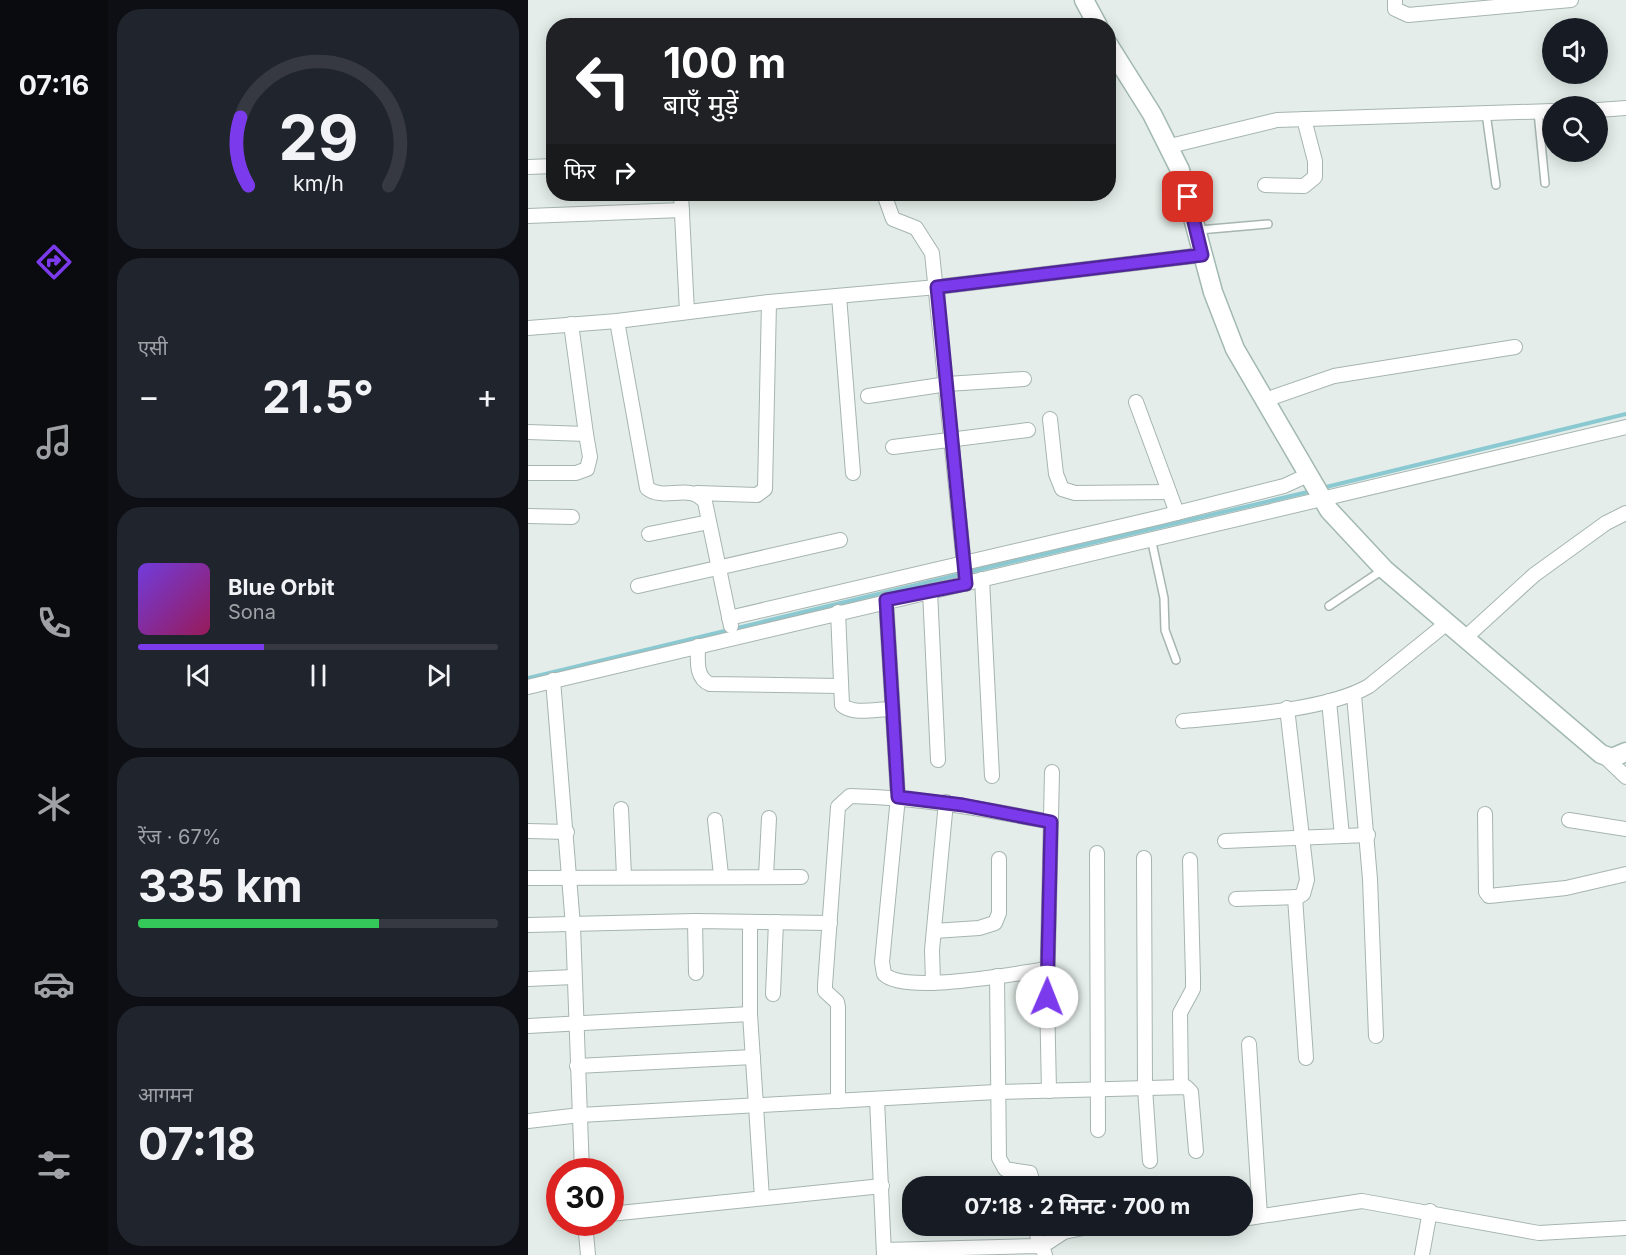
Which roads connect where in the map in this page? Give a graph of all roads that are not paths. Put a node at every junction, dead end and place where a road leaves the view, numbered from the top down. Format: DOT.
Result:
graph roads {
  1 [pos="1084,0"];
  2 [pos="1395,0"];
  3 [pos="1571,0"];
  4 [pos="1468,5"];
  5 [pos="1094,18"];
  6 [pos="1116,67"];
  7 [pos="1626,108"];
  8 [pos="1608,109"];
  9 [pos="1538,112"];
  10 [pos="1542,112"];
  11 [pos="1486,113"];
  12 [pos="1304,119"];
  13 [pos="1170,146"];
  14 [pos="546,166"];
  15 [pos="528,167"];
  16 [pos="1545,183"];
  17 [pos="1496,185"];
  18 [pos="1265,186"];
  19 [pos="681,201"];
  20 [pos="887,201"];
  21 [pos="682,210"];
  22 [pos="528,216"];
  23 [pos="1268,224"];
  24 [pos="1196,230"];
  25 [pos="1202,255"];
  26 [pos="937,287"];
  27 [pos="839,296"];
  28 [pos="768,302"];
  29 [pos="687,312"];
  30 [pos="617,321"];
  31 [pos="571,324"];
  32 [pos="528,328"];
  33 [pos="1515,347"];
  34 [pos="1024,379"];
  35 [pos="947,384"];
  36 [pos="867,396"];
  37 [pos="1265,400"];
  38 [pos="1136,402"];
  39 [pos="1050,419"];
  40 [pos="1626,427"];
  41 [pos="1028,430"];
  42 [pos="528,432"];
  43 [pos="586,434"];
  44 [pos="950,442"];
  45 [pos="892,447"];
  46 [pos="528,473"];
  47 [pos="853,473"];
  48 [pos="1315,487"];
  49 [pos="1169,492"];
  50 [pos="697,494"];
  51 [pos="1177,513"];
  52 [pos="1626,513"];
  53 [pos="528,516"];
  54 [pos="572,517"];
  55 [pos="709,522"];
  56 [pos="649,534"];
  57 [pos="1151,538"];
  58 [pos="840,540"];
  59 [pos="720,569"];
  60 [pos="1383,569"];
  61 [pos="965,573"];
  62 [pos="982,579"];
  63 [pos="638,586"];
  64 [pos="930,591"];
  65 [pos="886,600"];
  66 [pos="1329,606"];
  67 [pos="838,612"];
  68 [pos="1447,623"];
  69 [pos="731,628"];
  70 [pos="1465,638"];
  71 [pos="698,646"];
  72 [pos="1176,660"];
  73 [pos="553,680"];
  74 [pos="840,686"];
  75 [pos="528,687"];
  76 [pos="1354,695"];
  77 [pos="1329,701"];
  78 [pos="1287,708"];
  79 [pos="891,709"];
  80 [pos="1183,721"];
  81 [pos="1626,752"];
  82 [pos="1605,756"];
  83 [pos="938,760"];
  84 [pos="1052,772"];
  85 [pos="992,777"];
  86 [pos="1626,777"];
  87 [pos="898,797"];
  88 [pos="946,802"];
  89 [pos="621,809"];
  90 [pos="1485,814"];
  91 [pos="769,819"];
  92 [pos="714,820"];
  93 [pos="1569,820"];
  94 [pos="1051,822"];
  95 [pos="1626,829"];
  96 [pos="528,831"];
  97 [pos="567,832"];
  98 [pos="1368,835"];
  99 [pos="1342,837"];
  100 [pos="1304,838"];
  101 [pos="1225,841"];
  102 [pos="1097,853"];
  103 [pos="1144,858"];
  104 [pos="999,859"];
  105 [pos="1190,860"];
  106 [pos="1626,874"];
  107 [pos="721,875"];
  108 [pos="624,876"];
  109 [pos="766,876"];
  110 [pos="801,877"];
  111 [pos="528,878"];
  112 [pos="570,878"];
  113 [pos="1295,897"];
  114 [pos="1236,899"];
  115 [pos="695,921"];
  116 [pos="750,922"];
  117 [pos="776,922"];
  118 [pos="830,923"];
  119 [pos="528,926"];
  120 [pos="573,926"];
  121 [pos="934,931"];
  122 [pos="1048,969"];
  123 [pos="696,973"];
  124 [pos="997,976"];
  125 [pos="574,977"];
  126 [pos="528,979"];
  127 [pos="933,983"];
  128 [pos="773,994"];
  129 [pos="750,1014"];
  130 [pos="576,1023"];
  131 [pos="528,1026"];
  132 [pos="1376,1036"];
  133 [pos="1249,1044"];
  134 [pos="753,1057"];
  135 [pos="1306,1058"];
  136 [pos="577,1066"];
  137 [pos="1145,1088"];
  138 [pos="1181,1088"];
  139 [pos="1097,1089"];
  140 [pos="1049,1091"];
  141 [pos="996,1092"];
  142 [pos="877,1099"];
  143 [pos="838,1101"];
  144 [pos="758,1106"];
  145 [pos="580,1115"];
  146 [pos="528,1121"];
  147 [pos="1098,1130"];
  148 [pos="1196,1150"];
  149 [pos="582,1158"];
  150 [pos="1150,1161"];
  151 [pos="1032,1176"];
  152 [pos="882,1186"];
  153 [pos="762,1198"];
  154 [pos="1430,1211"];
  155 [pos="624,1213"];
  156 [pos="1260,1216"];
  157 [pos="1253,1217"];
  158 [pos="1626,1228"];
  159 [pos="586,1236"];
  160 [pos="1059,1236"];
  161 [pos="1041,1249"];
  162 [pos="884,1252"];
  163 [pos="588,1255"];
  164 [pos="1422,1255"];
  1 -- 5 [label="street"];
  2 -- 4 [label="street"];
  3 -- 4 [label="street"];
  6 -- 13 [label="street"];
  7 -- 8 [label="street"];
  9 -- 10 [label="street"];
  9 -- 11 [label="street"];
  9 -- 16 [label="lane"];
  11 -- 12 [label="street"];
  11 -- 17 [label="lane"];
  12 -- 13 [label="street"];
  12 -- 18 [label="street"];
  13 -- 24 [label="street"];
  14 -- 15 [label="street"];
  19 -- 21 [label="street"];
  20 -- 26 [label="street"];
  21 -- 22 [label="street"];
  21 -- 29 [label="street"];
  23 -- 24 [label="lane"];
  24 -- 25 [label="street"];
  25 -- 26 [label="street"];
  25 -- 37 [label="street"];
  26 -- 27 [label="street"];
  26 -- 35 [label="street"];
  27 -- 28 [label="street"];
  27 -- 47 [label="street"];
  28 -- 29 [label="street"];
  28 -- 50 [label="street"];
  29 -- 30 [label="street"];
  30 -- 31 [label="street"];
  30 -- 50 [label="street"];
  31 -- 32 [label="street"];
  31 -- 43 [label="street"];
  33 -- 37 [label="street"];
  34 -- 35 [label="street"];
  35 -- 36 [label="street"];
  35 -- 44 [label="street"];
  37 -- 48 [label="street"];
  38 -- 49 [label="street"];
  39 -- 49 [label="street"];
  40 -- 48 [label="street"];
  41 -- 44 [label="street"];
  42 -- 43 [label="street"];
  43 -- 46 [label="street"];
  44 -- 45 [label="street"];
  44 -- 61 [label="street"];
  48 -- 51 [label="street"];
  48 -- 57 [label="street"];
  48 -- 60 [label="street"];
  49 -- 51 [label="street"];
  50 -- 55 [label="street"];
  51 -- 61 [label="street"];
  52 -- 70 [label="street"];
  53 -- 54 [label="street"];
  55 -- 56 [label="street"];
  55 -- 59 [label="street"];
  57 -- 62 [label="street"];
  57 -- 72 [label="lane"];
  58 -- 59 [label="street"];
  59 -- 63 [label="street"];
  59 -- 69 [label="street"];
  60 -- 66 [label="lane"];
  60 -- 68 [label="street"];
  61 -- 62 [label="street"];
  61 -- 64 [label="street"];
  61 -- 69 [label="street"];
  62 -- 85 [label="street"];
  64 -- 65 [label="street"];
  64 -- 83 [label="street"];
  65 -- 67 [label="street"];
  65 -- 79 [label="street"];
  67 -- 69 [label="street"];
  67 -- 74 [label="street"];
  68 -- 70 [label="street"];
  68 -- 76 [label="street"];
  69 -- 71 [label="street"];
  70 -- 82 [label="street"];
  71 -- 73 [label="street"];
  71 -- 74 [label="street"];
  73 -- 75 [label="street"];
  73 -- 97 [label="street"];
  74 -- 79 [label="street"];
  76 -- 77 [label="street"];
  76 -- 98 [label="street"];
  77 -- 78 [label="street"];
  77 -- 99 [label="street"];
  78 -- 80 [label="street"];
  78 -- 100 [label="street"];
  79 -- 87 [label="street"];
  81 -- 82 [label="street"];
  82 -- 86 [label="street"];
  84 -- 94 [label="street"];
  87 -- 88 [label="street"];
  87 -- 118 [label="street"];
  87 -- 127 [label="street"];
  88 -- 94 [label="street"];
  88 -- 121 [label="street"];
  89 -- 108 [label="street"];
  90 -- 106 [label="street"];
  91 -- 109 [label="street"];
  92 -- 107 [label="street"];
  93 -- 95 [label="street"];
  94 -- 122 [label="street"];
  96 -- 97 [label="street"];
  97 -- 112 [label="street"];
  98 -- 99 [label="street"];
  98 -- 132 [label="street"];
  99 -- 100 [label="street"];
  100 -- 101 [label="street"];
  100 -- 113 [label="street"];
  102 -- 139 [label="street"];
  103 -- 137 [label="street"];
  104 -- 121 [label="street"];
  105 -- 138 [label="street"];
  107 -- 108 [label="street"];
  107 -- 109 [label="street"];
  108 -- 112 [label="street"];
  109 -- 110 [label="street"];
  111 -- 112 [label="street"];
  112 -- 120 [label="street"];
  113 -- 114 [label="street"];
  113 -- 135 [label="street"];
  115 -- 116 [label="street"];
  115 -- 120 [label="street"];
  115 -- 123 [label="street"];
  116 -- 117 [label="street"];
  116 -- 129 [label="street"];
  117 -- 118 [label="street"];
  117 -- 128 [label="street"];
  118 -- 143 [label="street"];
  119 -- 120 [label="street"];
  120 -- 125 [label="street"];
  121 -- 127 [label="street"];
  122 -- 124 [label="street"];
  122 -- 140 [label="street"];
  124 -- 127 [label="street"];
  124 -- 141 [label="street"];
  125 -- 126 [label="street"];
  125 -- 130 [label="street"];
  129 -- 130 [label="street"];
  129 -- 134 [label="street"];
  130 -- 131 [label="street"];
  130 -- 136 [label="street"];
  133 -- 156 [label="street"];
  134 -- 136 [label="street"];
  134 -- 144 [label="street"];
  136 -- 145 [label="street"];
  137 -- 138 [label="street"];
  137 -- 139 [label="street"];
  137 -- 150 [label="street"];
  138 -- 148 [label="street"];
  139 -- 140 [label="street"];
  139 -- 147 [label="street"];
  140 -- 141 [label="street"];
  141 -- 142 [label="street"];
  141 -- 151 [label="street"];
  142 -- 143 [label="street"];
  142 -- 152 [label="street"];
  143 -- 144 [label="street"];
  144 -- 145 [label="street"];
  144 -- 153 [label="street"];
  145 -- 146 [label="street"];
  145 -- 149 [label="street"];
  152 -- 153 [label="street"];
  152 -- 162 [label="street"];
  153 -- 155 [label="street"];
  154 -- 156 [label="street"];
  154 -- 158 [label="street"];
  154 -- 164 [label="street"];
  156 -- 157 [label="street"];
  159 -- 163 [label="street"];
  160 -- 161 [label="street"];
  161 -- 162 [label="street"];
}
